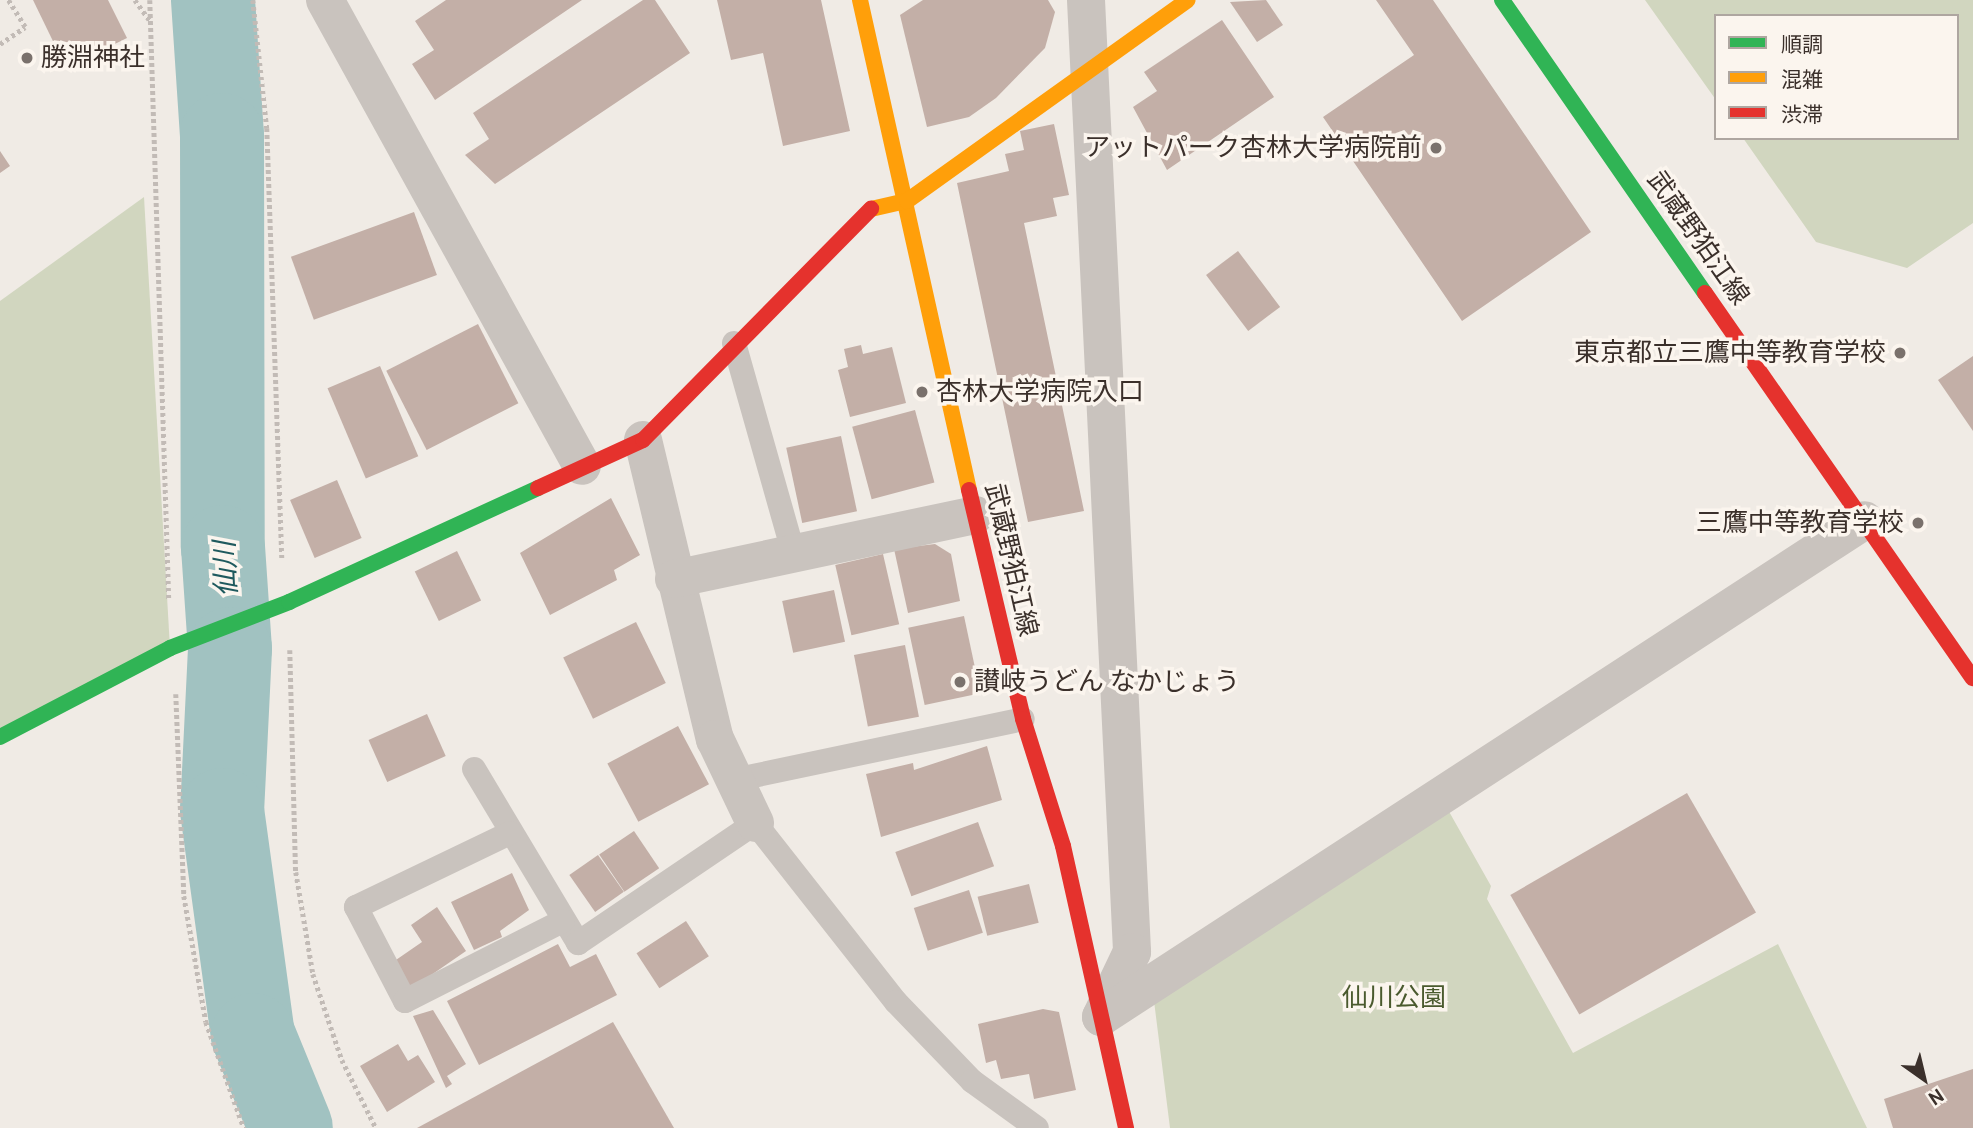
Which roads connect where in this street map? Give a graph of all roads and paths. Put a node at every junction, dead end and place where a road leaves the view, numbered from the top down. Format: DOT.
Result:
graph roads {
  1 [pos="8,0"];
  2 [pos="135,0"];
  3 [pos="150,0"];
  4 [pos="253,0"];
  5 [pos="325,0"];
  6 [pos="860,0"];
  7 [pos="1086,0"];
  8 [pos="1188,0"];
  9 [pos="1502,0"];
  10 [pos="151,23"];
  11 [pos="0,44"];
  12 [pos="1088,71"];
  13 [pos="907,201"];
  14 [pos="734,343"];
  15 [pos="643,440"];
  16 [pos="582,466"];
  17 [pos="975,515"];
  18 [pos="1865,520"];
  19 [pos="793,551"];
  20 [pos="674,579"];
  21 [pos="289,602"];
  22 [pos="170,648"];
  23 [pos="1973,678"];
  24 [pos="1023,719"];
  25 [pos="0,737"];
  26 [pos="474,769"];
  27 [pos="734,780"];
  28 [pos="755,823"];
  29 [pos="510,833"];
  30 [pos="563,921"];
  31 [pos="1101,1017"];
  32 [pos="244,1128"];
  33 [pos="376,1128"];
  34 [pos="1037,1128"];
  35 [pos="1126,1128"];
  1 -- 11 [label="path"];
  2 -- 10 [label="path"];
  3 -- 10 [label="path"];
  4 -- 21 [label="path"];
  5 -- 16 [label="street"];
  6 -- 13 [label="main road, 武蔵野狛江線"];
  7 -- 12 [label="street"];
  8 -- 12 [label="main road"];
  9 -- 18 [label="main road, 武蔵野狛江線"];
  10 -- 22 [label="path"];
  12 -- 13 [label="main road"];
  12 -- 31 [label="street"];
  13 -- 14 [label="main road"];
  13 -- 17 [label="main road, 武蔵野狛江線"];
  14 -- 15 [label="main road"];
  14 -- 19 [label="lane"];
  15 -- 16 [label="main road"];
  15 -- 20 [label="street"];
  16 -- 21 [label="main road"];
  17 -- 19 [label="street"];
  17 -- 24 [label="main road, 武蔵野狛江線"];
  18 -- 23 [label="main road, 武蔵野狛江線"];
  18 -- 31 [label="street"];
  19 -- 20 [label="street"];
  20 -- 27 [label="street"];
  21 -- 22 [label="main road"];
  21 -- 33 [label="path"];
  22 -- 25 [label="main road"];
  22 -- 32 [label="path"];
  24 -- 27 [label="lane"];
  24 -- 31 [label="main road, 武蔵野狛江線"];
  26 -- 29 [label="lane"];
  27 -- 28 [label="street"];
  28 -- 30 [label="lane"];
  28 -- 34 [label="lane"];
  29 -- 30 [label="lane"];
  29 -- 30 [label="lane"];
  31 -- 35 [label="main road, 武蔵野狛江線"];
}
